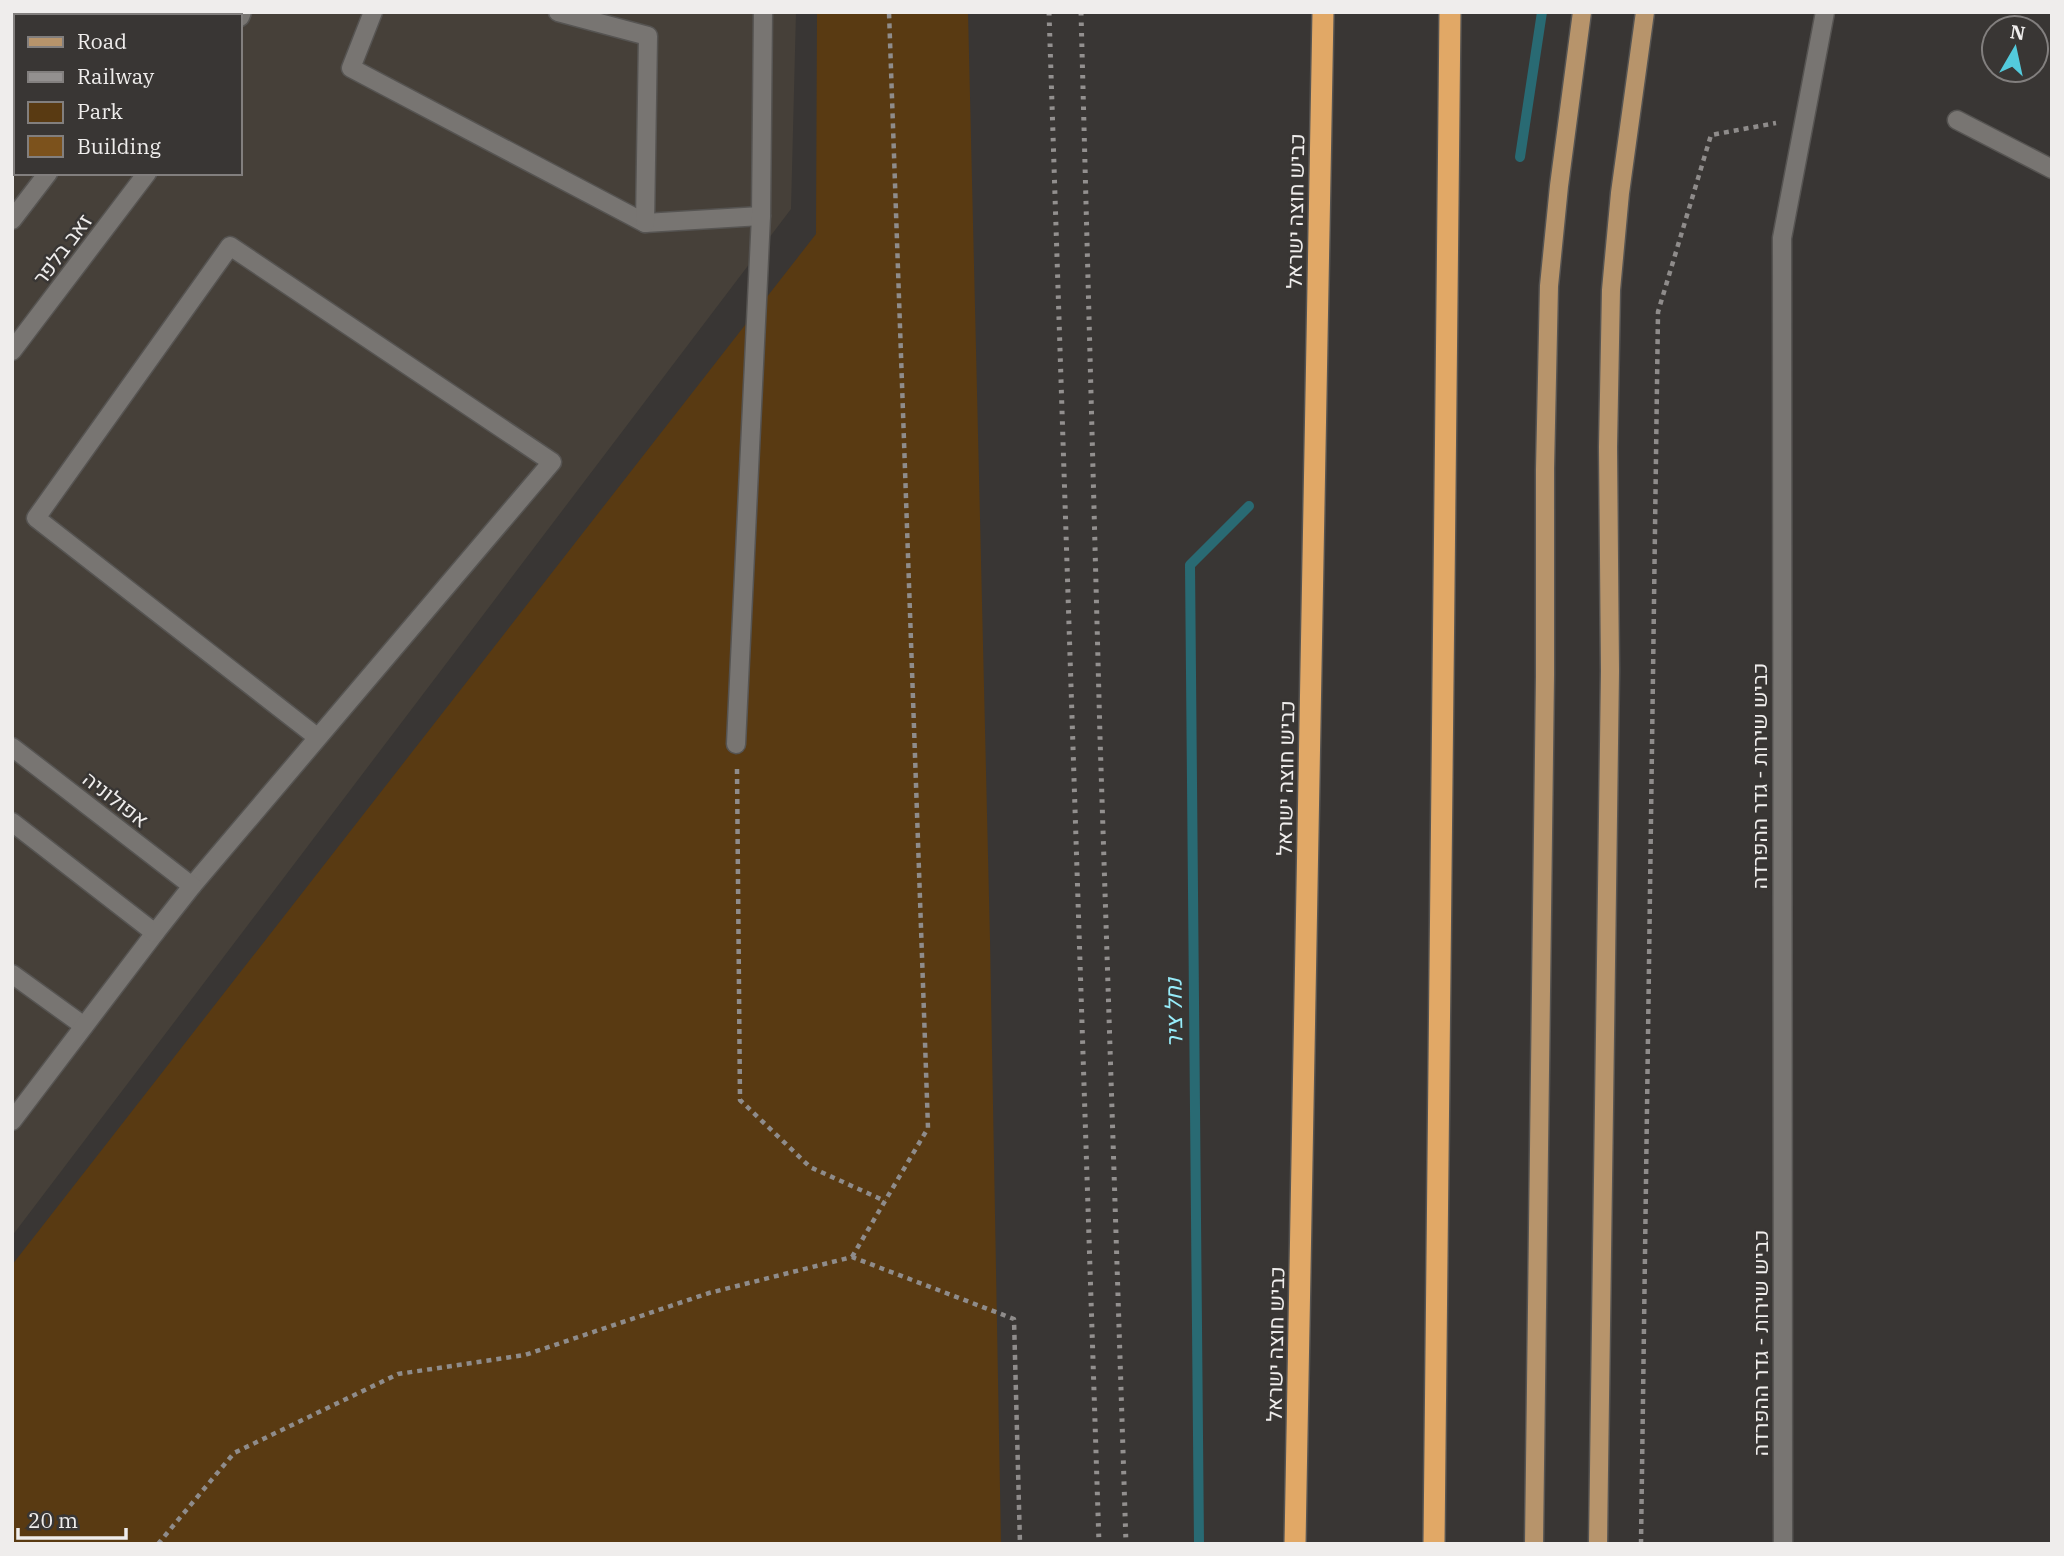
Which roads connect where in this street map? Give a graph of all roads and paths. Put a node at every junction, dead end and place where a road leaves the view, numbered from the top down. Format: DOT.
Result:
graph roads {
  1 [pos="373,12"];
  2 [pos="558,12"];
  3 [pos="763,12"];
  4 [pos="889,12"];
  5 [pos="1323,12"];
  6 [pos="1450,12"];
  7 [pos="1582,12"];
  8 [pos="1645,12"];
  9 [pos="1825,12"];
  10 [pos="1805,119"];
  11 [pos="1957,120"];
  12 [pos="2052,169"];
  13 [pos="46,175"];
  14 [pos="145,175"];
  15 [pos="761,216"];
  16 [pos="12,220"];
  17 [pos="645,223"];
  18 [pos="12,351"];
  19 [pos="317,737"];
  20 [pos="736,744"];
  21 [pos="12,747"];
  22 [pos="12,822"];
  23 [pos="192,886"];
  24 [pos="155,933"];
  25 [pos="12,974"];
  26 [pos="85,1026"];
  27 [pos="12,1121"];
  28 [pos="885,1201"];
  29 [pos="852,1257"];
  30 [pos="158,1544"];
  31 [pos="1020,1544"];
  32 [pos="1295,1544"];
  33 [pos="1434,1544"];
  34 [pos="1534,1544"];
  35 [pos="1598,1544"];
  36 [pos="1641,1544"];
  37 [pos="1783,1544"];
  1 -- 17 [label="street"];
  2 -- 17 [label="street"];
  3 -- 15 [label="street"];
  4 -- 28 [label="path"];
  5 -- 32 [label="highway, כביש חוצה ישראל"];
  6 -- 33 [label="highway"];
  7 -- 34 [label="main road"];
  8 -- 35 [label="main road"];
  9 -- 10 [label="street, כביש שירות - גדר ההפרדה"];
  10 -- 36 [label="path"];
  10 -- 37 [label="street, כביש שירות - גדר ההפרדה"];
  11 -- 12 [label="street"];
  13 -- 16 [label="street"];
  14 -- 18 [label="street, זאב בלפר"];
  15 -- 17 [label="street"];
  15 -- 20 [label="street"];
  19 -- 19 [label="street"];
  19 -- 23 [label="street"];
  20 -- 28 [label="path"];
  21 -- 23 [label="street, אפולוניה"];
  22 -- 24 [label="street"];
  23 -- 24 [label="street"];
  24 -- 26 [label="street"];
  25 -- 26 [label="street"];
  26 -- 27 [label="street"];
  28 -- 29 [label="path"];
  29 -- 30 [label="path"];
  29 -- 31 [label="path"];
}
